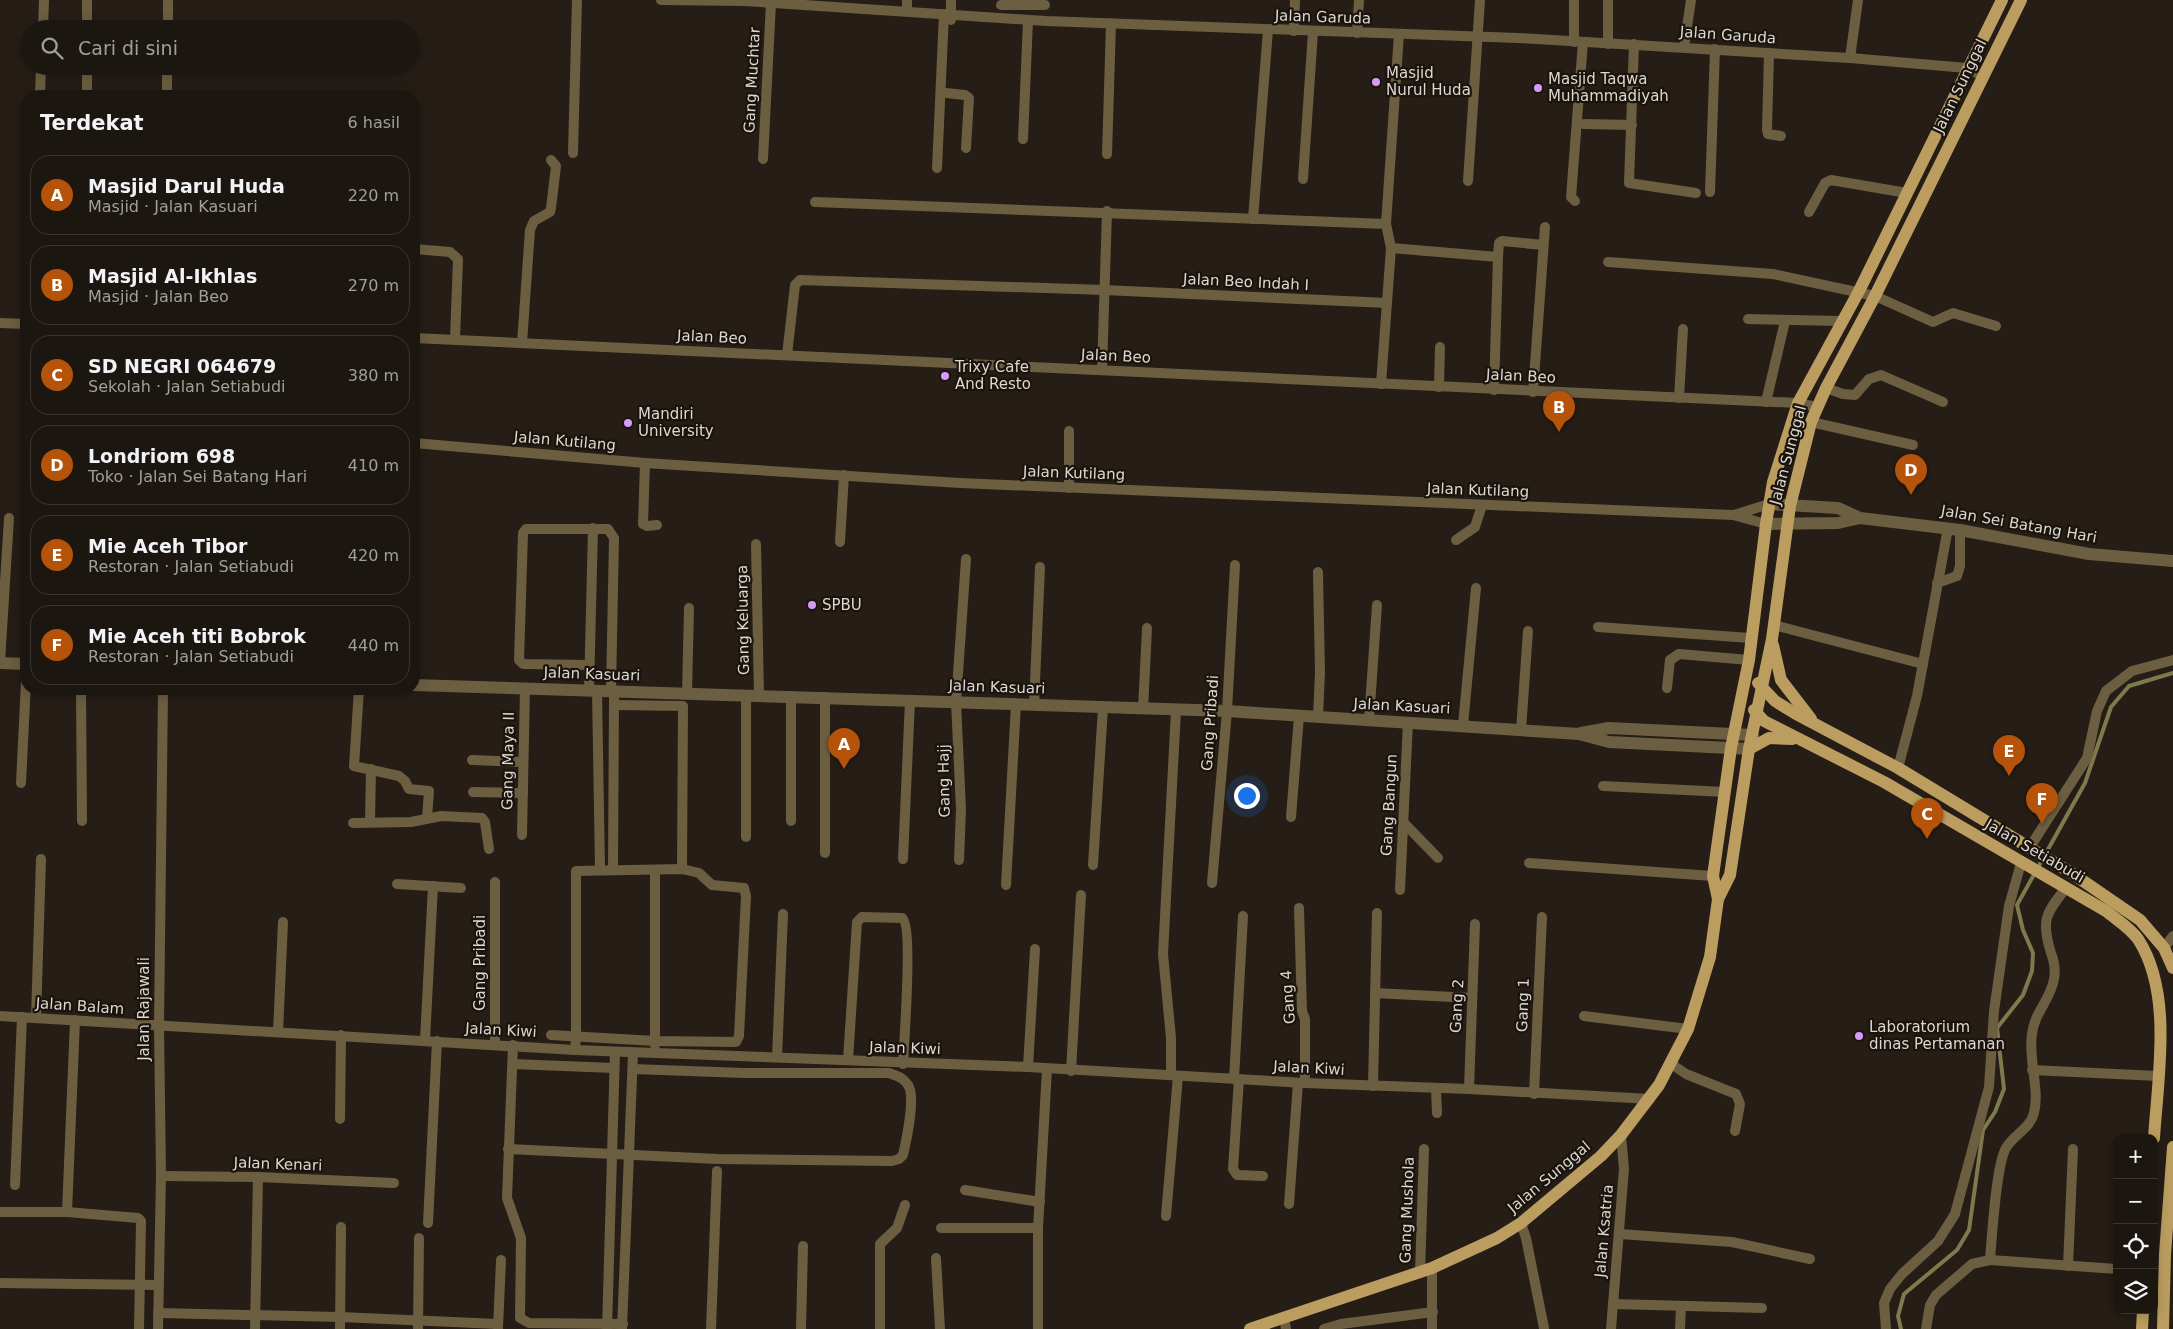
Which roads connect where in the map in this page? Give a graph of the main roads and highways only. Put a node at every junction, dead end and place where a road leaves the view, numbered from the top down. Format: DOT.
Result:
graph roads {
  1 [pos="1999,7"];
  2 [pos="2016,10"];
  3 [pos="1772,638"];
  4 [pos="1749,663"];
  5 [pos="1762,688"];
  6 [pos="1743,690"];
  7 [pos="1756,714"];
  8 [pos="1816,724"];
  9 [pos="1797,740"];
  10 [pos="1749,749"];
  11 [pos="1718,900"];
  12 [pos="2173,968"];
  13 [pos="2154,1134"];
  14 [pos="2173,1147"];
  15 [pos="2169,1254"];
  16 [pos="2143,1314"];
  17 [pos="1285,1323"];
  18 [pos="1250,1329"];
  19 [pos="2142,1329"];
  20 [pos="2163,1329"];
  1 -- 2 [label="main road"];
  1 -- 4 [label="main road, Jalan Sunggal"];
  2 -- 3 [label="main road, Jalan Sunggal"];
  3 -- 5 [label="main road, Jalan Sunggal"];
  3 -- 8 [label="main road"];
  4 -- 5 [label="main road, Jalan Setiabudi"];
  4 -- 6 [label="main road, Jalan Sunggal"];
  5 -- 7 [label="main road, Jalan Sunggal"];
  5 -- 8 [label="main road, Jalan Setiabudi"];
  6 -- 7 [label="main road, Jalan Setiabudi"];
  6 -- 11 [label="main road, Jalan Sunggal"];
  7 -- 9 [label="main road, Jalan Setiabudi"];
  7 -- 10 [label="main road, Jalan Sunggal"];
  8 -- 12 [label="main road, Jalan Setiabudi"];
  9 -- 10 [label="main road"];
  9 -- 13 [label="main road, Jalan Setiabudi"];
  10 -- 11 [label="main road, Jalan Sunggal"];
  11 -- 17 [label="main road, Jalan Sunggal"];
  14 -- 15 [label="main road"];
  15 -- 20 [label="main road"];
  16 -- 19 [label="main road"];
  17 -- 18 [label="main road, Jalan Sunggal"];
}
